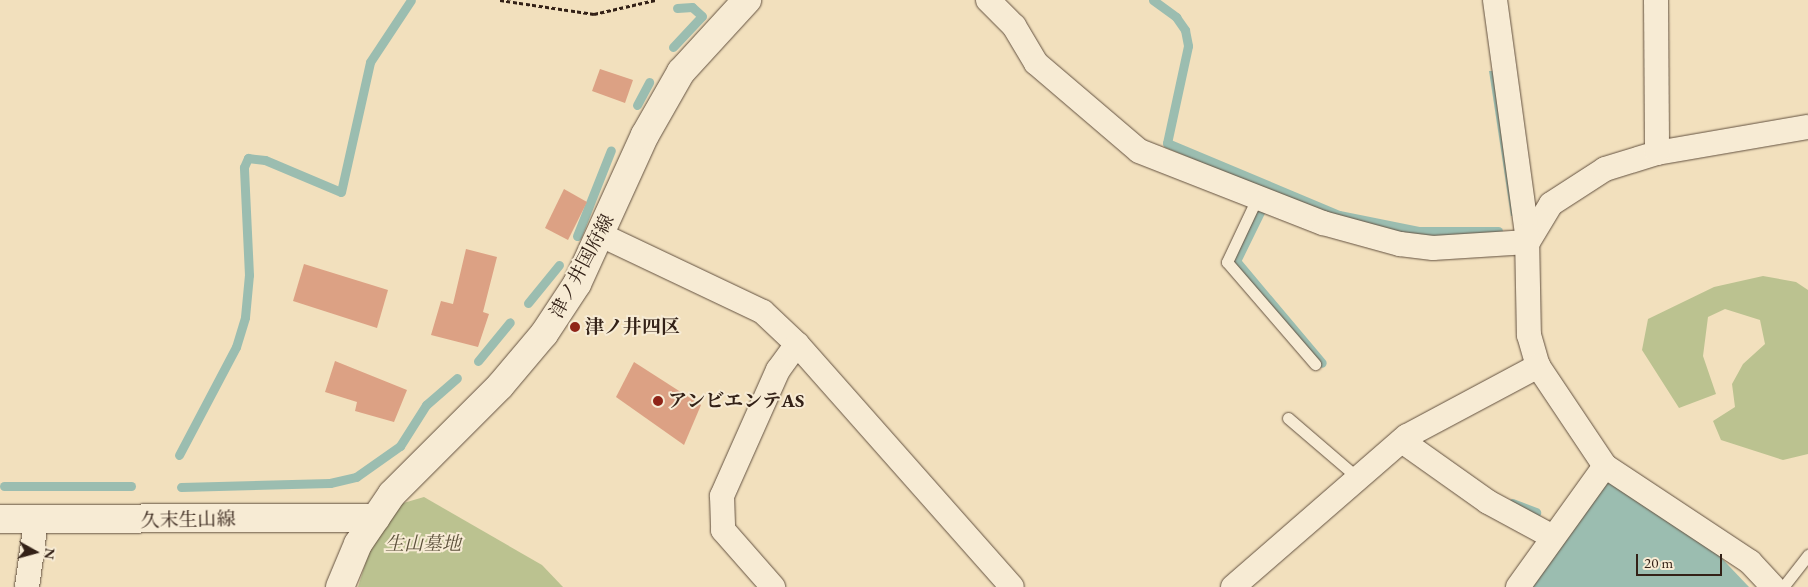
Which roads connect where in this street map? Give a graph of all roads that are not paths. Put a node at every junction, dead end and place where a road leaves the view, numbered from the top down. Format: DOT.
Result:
graph roads {
  1 [pos="747,0"];
  2 [pos="988,0"];
  3 [pos="1495,0"];
  4 [pos="1656,0"];
  5 [pos="1808,127"];
  6 [pos="1658,153"];
  7 [pos="1258,196"];
  8 [pos="601,235"];
  9 [pos="1528,242"];
  10 [pos="797,344"];
  11 [pos="1314,364"];
  12 [pos="1538,366"];
  13 [pos="1288,418"];
  14 [pos="1402,441"];
  15 [pos="1605,466"];
  16 [pos="1358,478"];
  17 [pos="376,518"];
  18 [pos="0,520"];
  19 [pos="36,521"];
  20 [pos="1553,537"];
  21 [pos="1808,555"];
  22 [pos="27,587"];
  23 [pos="340,587"];
  24 [pos="773,587"];
  25 [pos="1012,587"];
  26 [pos="1233,587"];
  27 [pos="1518,587"];
  28 [pos="1773,587"];
  29 [pos="1783,587"];
  1 -- 8 [label="main road, 津ノ井国府線"];
  2 -- 7 [label="street"];
  3 -- 9 [label="street"];
  4 -- 6 [label="street"];
  5 -- 6 [label="street"];
  6 -- 9 [label="street"];
  7 -- 9 [label="street"];
  7 -- 11 [label="lane"];
  8 -- 10 [label="street"];
  8 -- 17 [label="main road, 津ノ井国府線"];
  9 -- 12 [label="street"];
  10 -- 24 [label="street"];
  10 -- 25 [label="street"];
  12 -- 14 [label="street"];
  12 -- 15 [label="street"];
  13 -- 16 [label="lane"];
  14 -- 16 [label="street"];
  14 -- 20 [label="street"];
  15 -- 20 [label="street"];
  15 -- 28 [label="street"];
  16 -- 26 [label="street"];
  17 -- 19 [label="main road, 久末生山線"];
  17 -- 23 [label="main road, 津ノ井国府線"];
  18 -- 19 [label="main road, 久末生山線"];
  19 -- 22 [label="street"];
  20 -- 27 [label="street"];
  21 -- 29 [label="lane"];
}
